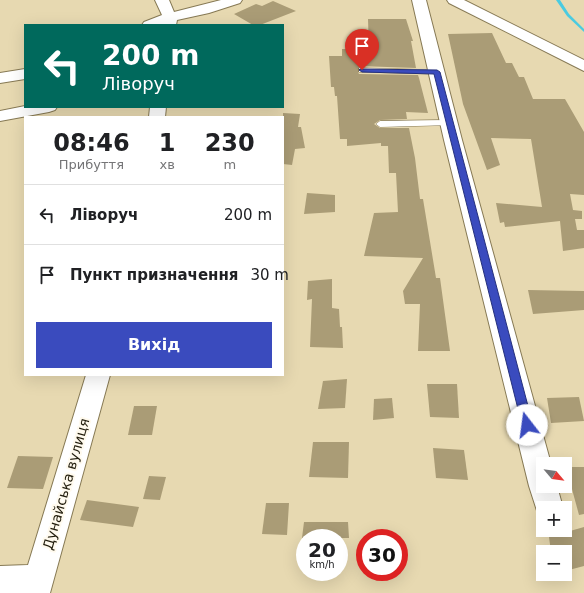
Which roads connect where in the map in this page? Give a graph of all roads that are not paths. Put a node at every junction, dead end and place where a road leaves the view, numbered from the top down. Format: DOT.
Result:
graph roads {
  1 [pos="162,0"];
  2 [pos="235,0"];
  3 [pos="419,0"];
  4 [pos="454,0"];
  5 [pos="170,21"];
  6 [pos="154,24"];
  7 [pos="584,66"];
  8 [pos="362,70"];
  9 [pos="437,72"];
  10 [pos="24,74"];
  11 [pos="0,78"];
  12 [pos="44,108"];
  13 [pos="0,116"];
  14 [pos="449,123"];
  15 [pos="380,124"];
  16 [pos="98,376"];
  17 [pos="536,459"];
  18 [pos="0,581"];
  19 [pos="36,586"];
  1 -- 5 [label="street"];
  2 -- 5 [label="street"];
  3 -- 9 [label="street"];
  4 -- 7 [label="street"];
  5 -- 6 [label="street"];
  8 -- 9 [label="lane"];
  9 -- 14 [label="street"];
  10 -- 11 [label="street"];
  12 -- 13 [label="street"];
  14 -- 15 [label="lane"];
  14 -- 17 [label="street"];
  16 -- 19 [label="street, Дунайська вулиця"];
  18 -- 19 [label="street"];
}
